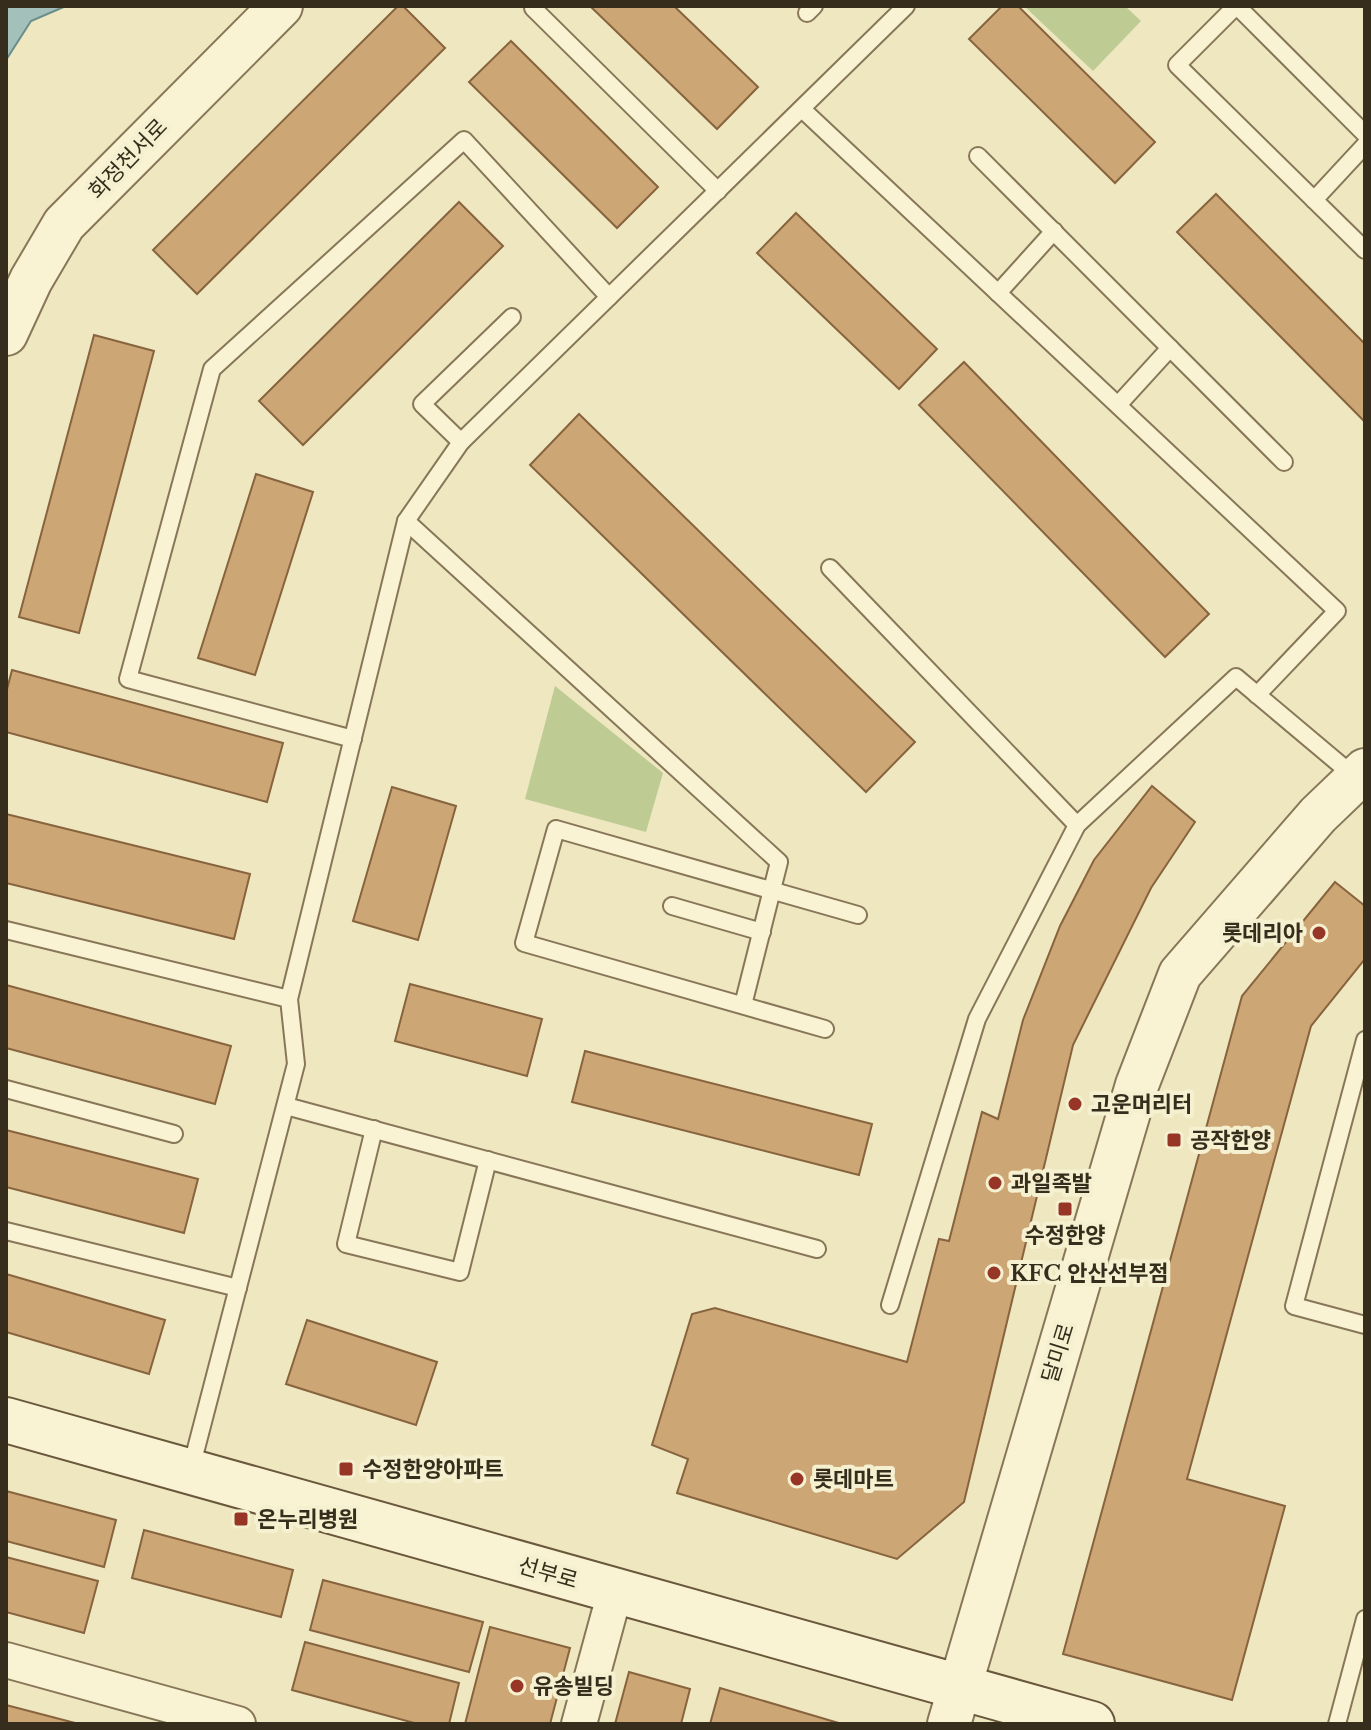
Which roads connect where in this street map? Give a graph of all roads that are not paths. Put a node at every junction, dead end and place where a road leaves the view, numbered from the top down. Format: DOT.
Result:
graph roads {
  1 [pos="281,6"];
  2 [pos="906,6"];
  3 [pos="1236,6"];
  4 [pos="533,8"];
  5 [pos="802,109"];
  6 [pos="1365,134"];
  7 [pos="1365,145"];
  8 [pos="978,156"];
  9 [pos="718,191"];
  10 [pos="1314,200"];
  11 [pos="1054,231"];
  12 [pos="1365,250"];
  13 [pos="998,293"];
  14 [pos="609,297"];
  15 [pos="512,317"];
  16 [pos="6,334"];
  17 [pos="1170,348"];
  18 [pos="1118,405"];
  19 [pos="461,442"];
  20 [pos="1284,462"];
  21 [pos="406,521"];
  22 [pos="830,568"];
  23 [pos="1257,695"];
  24 [pos="353,739"];
  25 [pos="1361,774"];
  26 [pos="1077,825"];
  27 [pos="772,891"];
  28 [pos="672,906"];
  29 [pos="858,915"];
  30 [pos="6,930"];
  31 [pos="762,932"];
  32 [pos="289,999"];
  33 [pos="743,1005"];
  34 [pos="825,1029"];
  35 [pos="1365,1040"];
  36 [pos="6,1089"];
  37 [pos="286,1106"];
  38 [pos="374,1129"];
  39 [pos="174,1134"];
  40 [pos="488,1160"];
  41 [pos="6,1231"];
  42 [pos="817,1249"];
  43 [pos="238,1288"];
  44 [pos="890,1305"];
  45 [pos="1365,1325"];
  46 [pos="6,1420"];
  47 [pos="190,1472"];
  48 [pos="615,1592"];
  49 [pos="1365,1619"];
  50 [pos="6,1660"];
  51 [pos="954,1706"];
  52 [pos="238,1724"];
  53 [pos="579,1724"];
  54 [pos="1092,1724"];
  55 [pos="1337,1724"];
  1 -- 16 [label="street, 화정천서로"];
  2 -- 5 [label="lane"];
  3 -- 6 [label="lane"];
  3 -- 10 [label="lane"];
  4 -- 9 [label="lane"];
  5 -- 9 [label="lane"];
  5 -- 13 [label="lane"];
  7 -- 10 [label="lane"];
  8 -- 11 [label="lane"];
  9 -- 14 [label="lane"];
  10 -- 12 [label="lane"];
  11 -- 13 [label="lane"];
  11 -- 17 [label="lane"];
  13 -- 18 [label="lane"];
  14 -- 19 [label="lane"];
  14 -- 24 [label="lane"];
  15 -- 19 [label="lane"];
  17 -- 18 [label="lane"];
  17 -- 20 [label="lane"];
  18 -- 23 [label="lane"];
  19 -- 21 [label="lane"];
  21 -- 24 [label="lane"];
  21 -- 27 [label="lane"];
  22 -- 26 [label="lane"];
  23 -- 25 [label="lane"];
  23 -- 26 [label="lane"];
  24 -- 32 [label="lane"];
  25 -- 51 [label="street, 달미로"];
  26 -- 44 [label="lane"];
  27 -- 29 [label="lane"];
  27 -- 31 [label="lane"];
  27 -- 33 [label="lane"];
  28 -- 31 [label="lane"];
  30 -- 32 [label="lane"];
  31 -- 33 [label="lane"];
  32 -- 37 [label="lane"];
  33 -- 34 [label="lane"];
  35 -- 45 [label="lane"];
  36 -- 39 [label="lane"];
  37 -- 38 [label="lane"];
  37 -- 43 [label="lane"];
  38 -- 40 [label="lane"];
  38 -- 40 [label="lane"];
  40 -- 42 [label="lane"];
  41 -- 43 [label="lane"];
  43 -- 47 [label="lane"];
  46 -- 47 [label="main road, 선부로"];
  47 -- 48 [label="main road, 선부로"];
  48 -- 51 [label="main road, 선부로"];
  48 -- 53 [label="street"];
  49 -- 55 [label="lane"];
  50 -- 52 [label="street"];
  51 -- 54 [label="main road, 선부로"];
}
